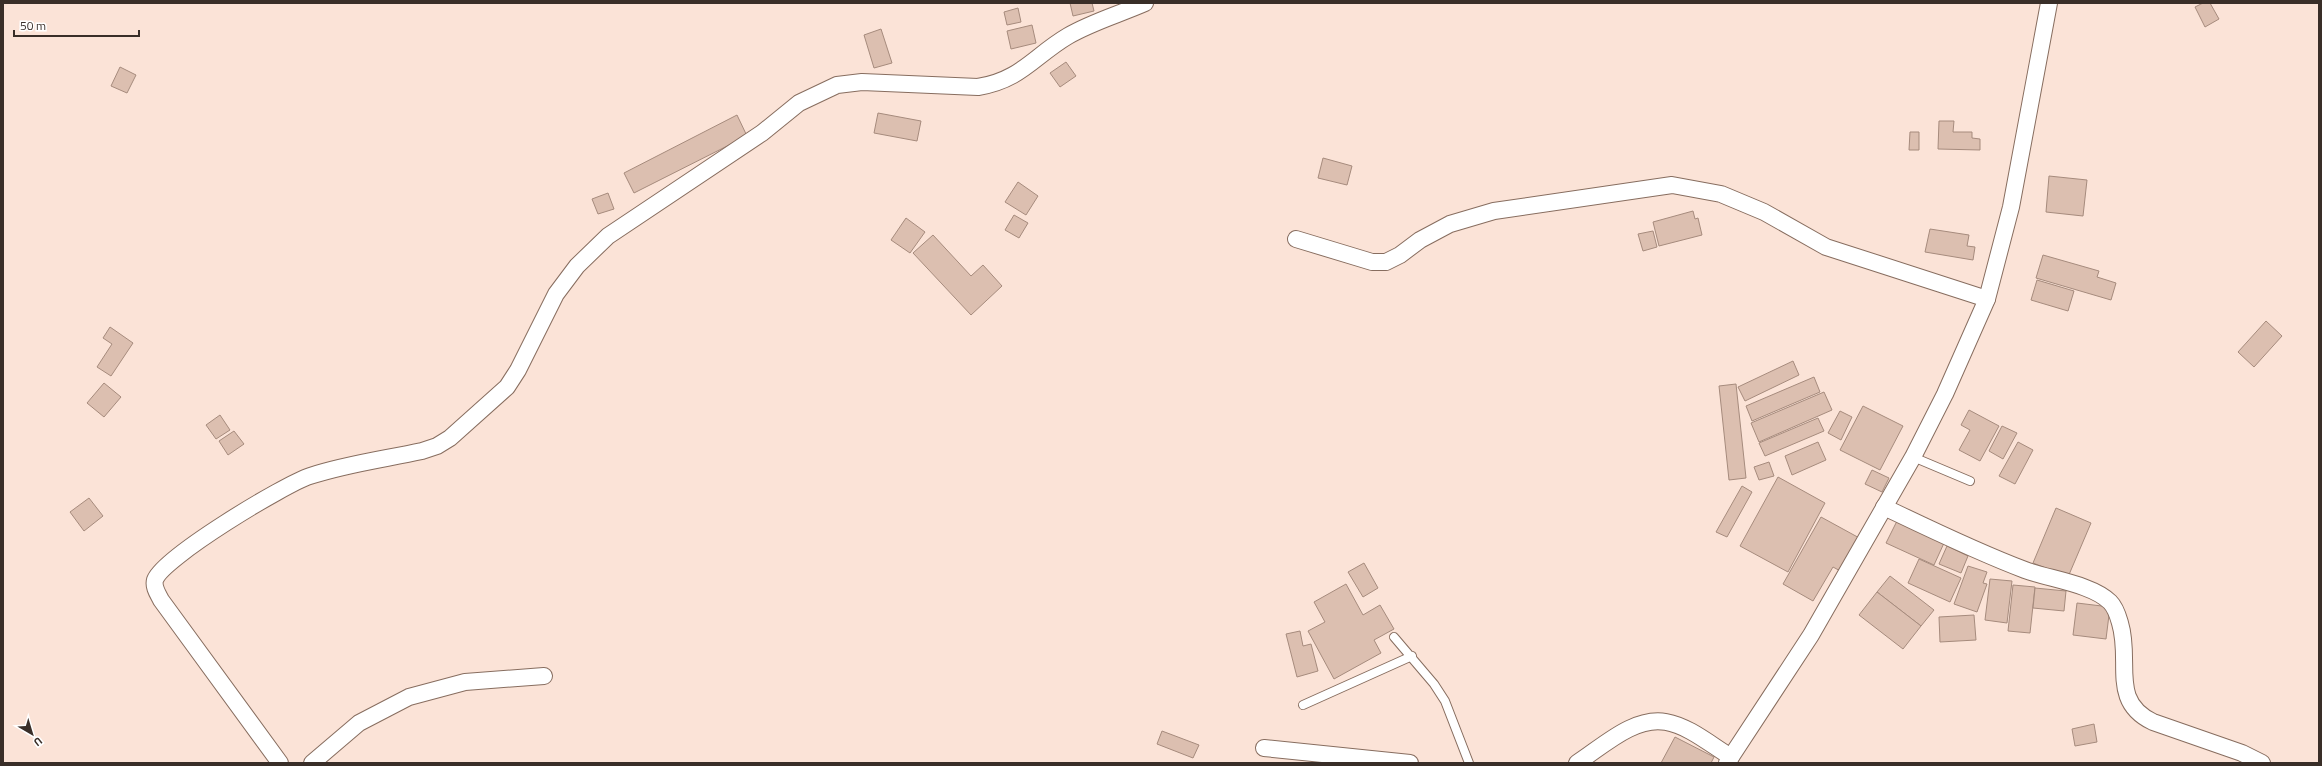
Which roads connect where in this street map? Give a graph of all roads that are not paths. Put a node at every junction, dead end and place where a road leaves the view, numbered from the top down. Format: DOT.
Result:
graph roads {
  1 [pos="1145,3"];
  2 [pos="2049,3"];
  3 [pos="1296,239"];
  4 [pos="1987,299"];
  5 [pos="1913,457"];
  6 [pos="1970,481"];
  7 [pos="1884,507"];
  8 [pos="1394,637"];
  9 [pos="1412,656"];
  10 [pos="544,676"];
  11 [pos="1303,705"];
  12 [pos="1264,748"];
  13 [pos="1729,760"];
  14 [pos="280,763"];
  15 [pos="312,763"];
  16 [pos="1410,763"];
  17 [pos="1469,763"];
  18 [pos="1577,763"];
  19 [pos="2262,763"];
  1 -- 14 [label="street"];
  2 -- 4 [label="street"];
  3 -- 4 [label="street"];
  4 -- 5 [label="street"];
  5 -- 6 [label="lane"];
  5 -- 7 [label="street"];
  7 -- 13 [label="street"];
  7 -- 19 [label="street"];
  8 -- 9 [label="lane"];
  9 -- 11 [label="lane"];
  9 -- 17 [label="lane"];
  10 -- 15 [label="street"];
  12 -- 16 [label="street"];
  13 -- 18 [label="street"];
}
